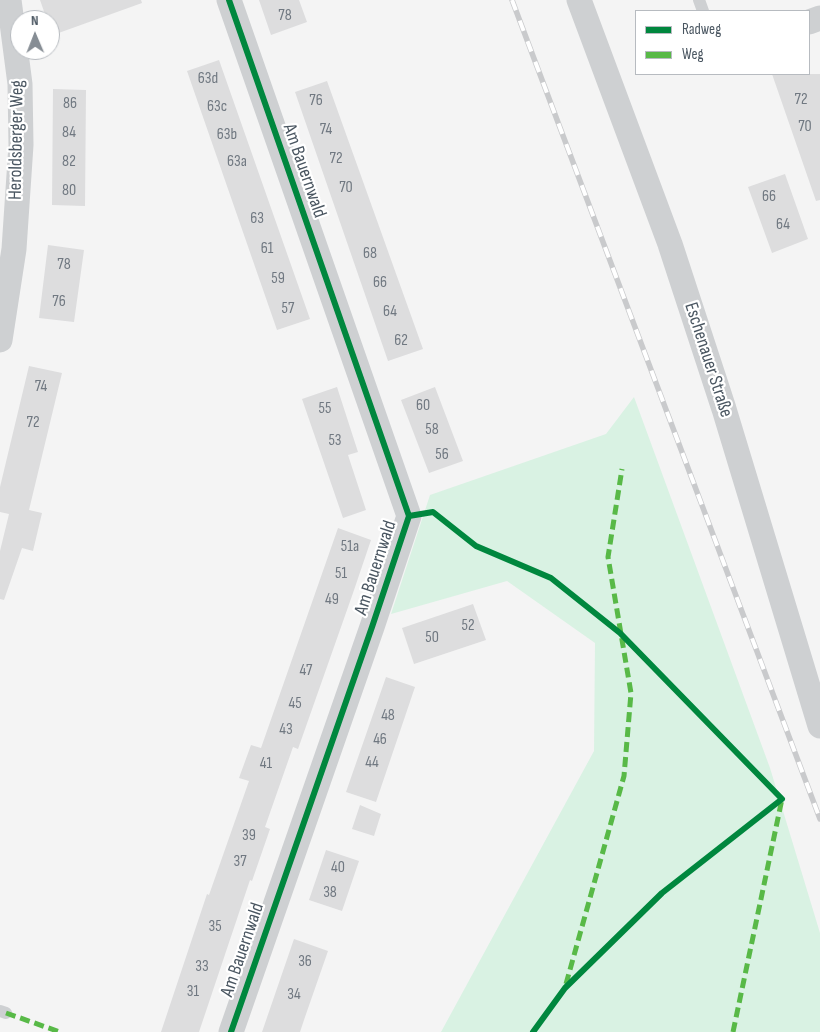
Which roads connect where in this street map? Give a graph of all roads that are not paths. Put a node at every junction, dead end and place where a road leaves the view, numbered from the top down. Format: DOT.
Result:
graph roads {
  1 [pos="9,0"];
  2 [pos="229,0"];
  3 [pos="579,0"];
  4 [pos="0,340"];
  5 [pos="820,726"];
  6 [pos="231,1032"];
  1 -- 4 [label="street, Heroldsberger Weg"];
  2 -- 6 [label="street, Am Bauernwald"];
  3 -- 5 [label="street, Eschenauer Straße"];
}
